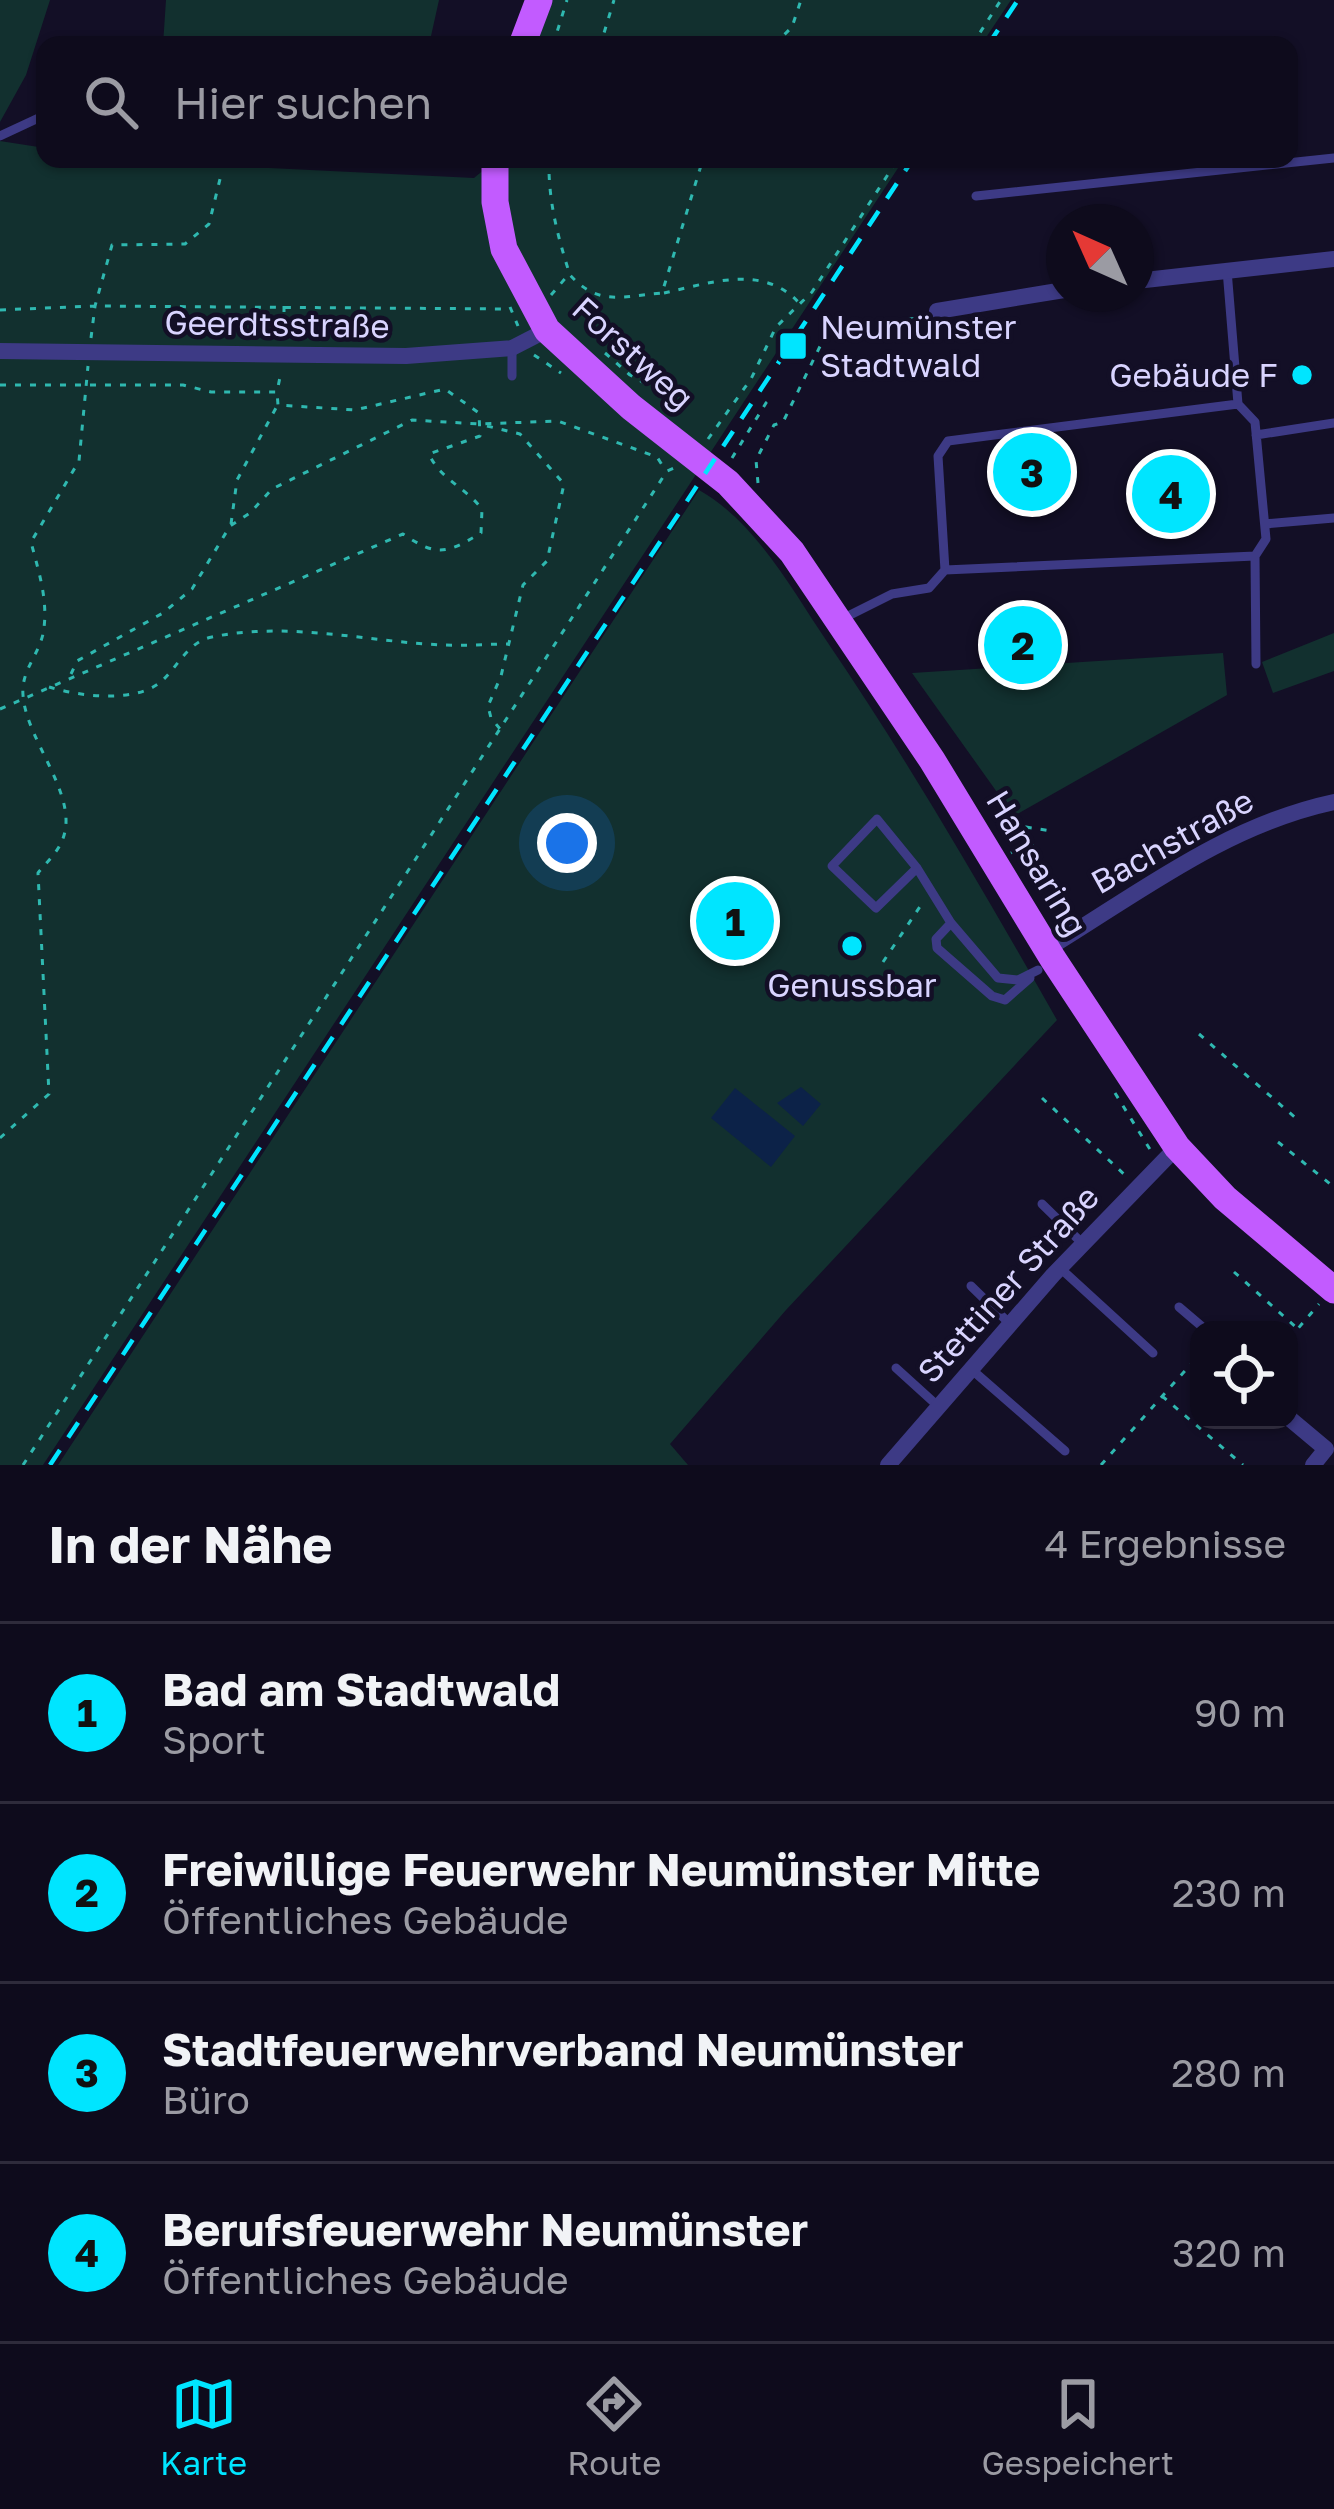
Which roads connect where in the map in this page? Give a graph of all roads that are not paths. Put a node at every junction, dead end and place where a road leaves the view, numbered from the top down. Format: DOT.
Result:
graph roads {
  1 [pos="538,0"];
  2 [pos="525,36"];
  3 [pos="36,120"];
  4 [pos="0,136"];
  5 [pos="1334,158"];
  6 [pos="1298,162"];
  7 [pos="495,168"];
  8 [pos="1240,168"];
  9 [pos="976,196"];
  10 [pos="1334,260"];
  11 [pos="1227,270"];
  12 [pos="1154,279"];
  13 [pos="1046,293"];
  14 [pos="937,311"];
  15 [pos="528,340"];
  16 [pos="0,351"];
  17 [pos="512,376"];
  18 [pos="1238,404"];
  19 [pos="1334,423"];
  20 [pos="1256,435"];
  21 [pos="696,457"];
  22 [pos="1334,518"];
  23 [pos="1264,524"];
  24 [pos="1255,556"];
  25 [pos="945,570"];
  26 [pos="850,615"];
  27 [pos="1256,664"];
  28 [pos="1334,802"];
  29 [pos="916,868"];
  30 [pos="951,923"];
  31 [pos="1046,960"];
  32 [pos="1168,1154"];
  33 [pos="1042,1204"];
  34 [pos="1083,1244"];
  35 [pos="1060,1268"];
  36 [pos="971,1286"];
  37 [pos="1333,1289"];
  38 [pos="1179,1307"];
  39 [pos="1195,1321"];
  40 [pos="1011,1324"];
  41 [pos="1153,1353"];
  42 [pos="896,1368"];
  43 [pos="971,1370"];
  44 [pos="939,1407"];
  45 [pos="1298,1426"];
  46 [pos="1065,1451"];
  47 [pos="1330,1453"];
  48 [pos="888,1465"];
  49 [pos="1313,1465"];
  1 -- 2 [label="main road"];
  3 -- 4 [label="lane"];
  5 -- 6 [label="lane"];
  7 -- 15 [label="main road, Forstweg"];
  8 -- 9 [label="lane"];
  10 -- 11 [label="street"];
  11 -- 12 [label="street"];
  11 -- 18 [label="lane"];
  13 -- 14 [label="street"];
  15 -- 16 [label="street, Geerdtsstraße"];
  15 -- 17 [label="lane"];
  15 -- 21 [label="main road, Forstweg"];
  18 -- 20 [label="lane"];
  18 -- 25 [label="lane"];
  19 -- 20 [label="lane"];
  20 -- 23 [label="lane"];
  21 -- 26 [label="main road, Hansaring"];
  22 -- 23 [label="lane"];
  23 -- 24 [label="lane"];
  24 -- 25 [label="lane"];
  24 -- 27 [label="lane"];
  25 -- 26 [label="lane"];
  26 -- 31 [label="main road, Hansaring"];
  28 -- 31 [label="street, Bachstraße"];
  29 -- 29 [label="lane"];
  29 -- 30 [label="lane"];
  30 -- 31 [label="lane"];
  30 -- 31 [label="lane"];
  31 -- 32 [label="main road, Hansaring"];
  32 -- 34 [label="street, Stettiner Straße"];
  32 -- 37 [label="main road, Hansaring"];
  33 -- 34 [label="lane"];
  34 -- 35 [label="street, Stettiner Straße"];
  35 -- 40 [label="street, Stettiner Straße"];
  35 -- 41 [label="lane"];
  36 -- 40 [label="lane"];
  38 -- 39 [label="lane"];
  40 -- 43 [label="street, Stettiner Straße"];
  42 -- 44 [label="lane"];
  43 -- 44 [label="street, Stettiner Straße"];
  43 -- 46 [label="lane"];
  44 -- 48 [label="street, Stettiner Straße"];
  45 -- 47 [label="street"];
  47 -- 49 [label="street"];
}
